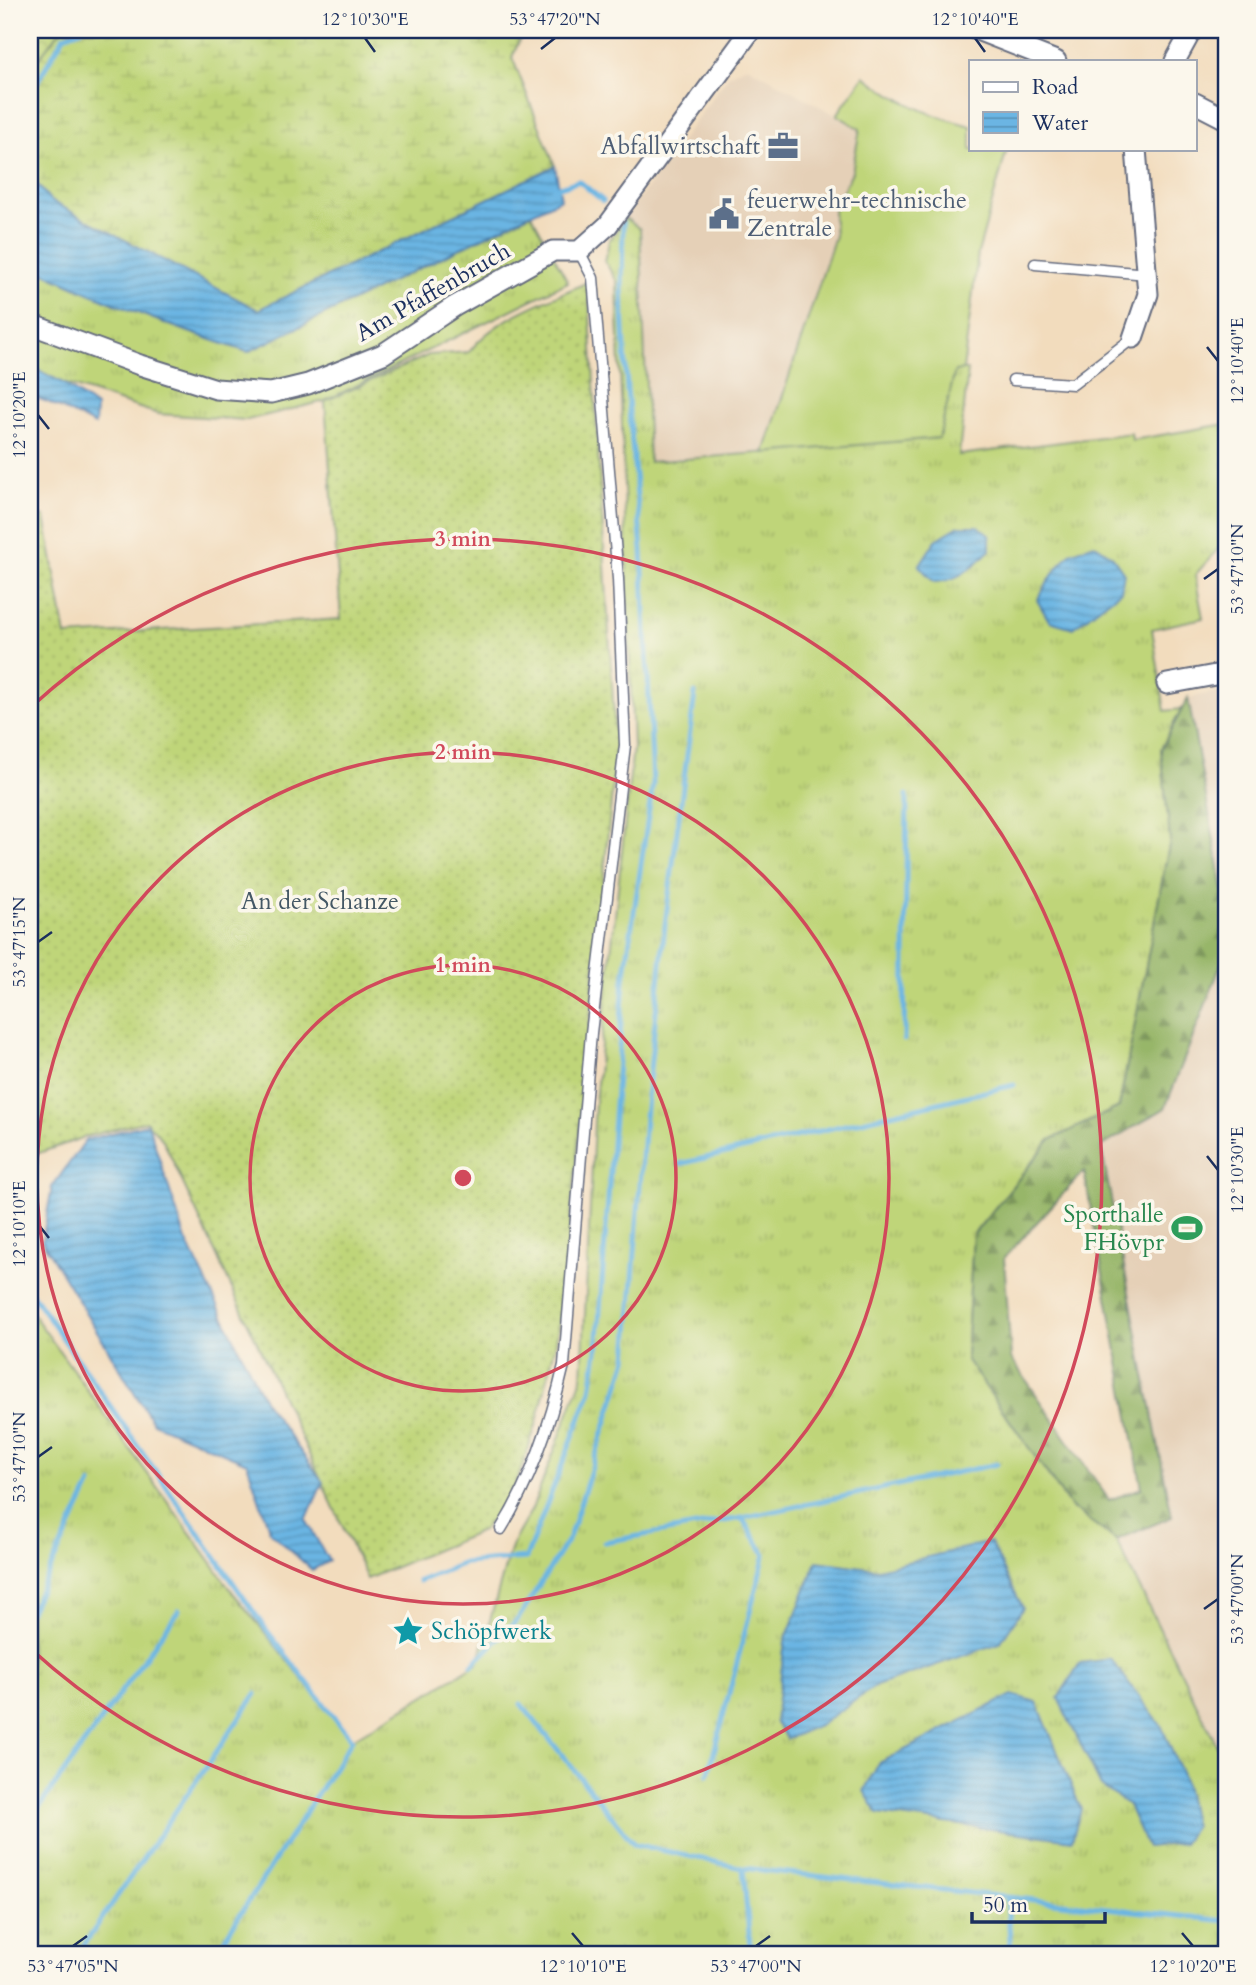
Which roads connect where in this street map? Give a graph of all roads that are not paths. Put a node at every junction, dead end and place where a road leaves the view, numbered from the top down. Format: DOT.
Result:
graph roads {
  1 [pos="751,30"];
  2 [pos="977,30"];
  3 [pos="1192,30"];
  4 [pos="1053,60"];
  5 [pos="1176,60"];
  6 [pos="1196,104"];
  7 [pos="1226,119"];
  8 [pos="1136,150"];
  9 [pos="579,251"];
  10 [pos="1035,264"];
  11 [pos="1147,274"];
  12 [pos="30,324"];
  13 [pos="1133,338"];
  14 [pos="1013,380"];
  15 [pos="1226,673"];
  16 [pos="1167,684"];
  17 [pos="501,1529"];
  1 -- 9 [label="street"];
  2 -- 4 [label="street"];
  3 -- 5 [label="street"];
  6 -- 7 [label="street"];
  8 -- 11 [label="street"];
  9 -- 12 [label="street, Am Pfaffenbruch"];
  9 -- 17 [label="lane"];
  10 -- 11 [label="lane"];
  11 -- 13 [label="street"];
  13 -- 14 [label="lane"];
  15 -- 16 [label="street"];
}
